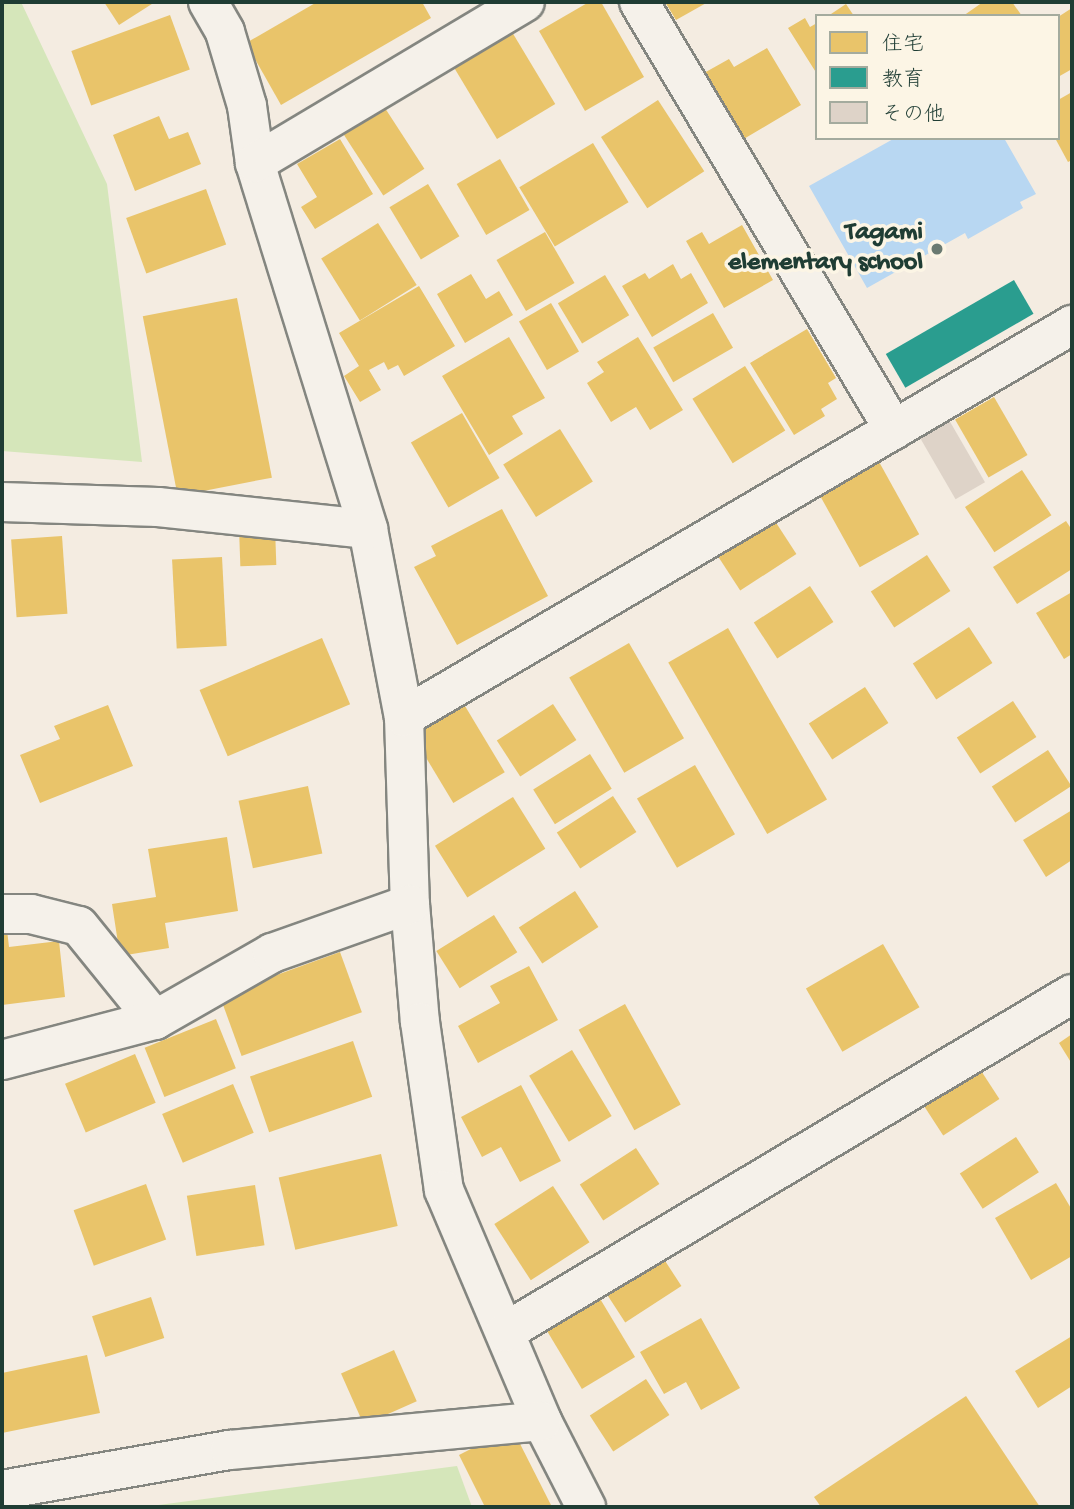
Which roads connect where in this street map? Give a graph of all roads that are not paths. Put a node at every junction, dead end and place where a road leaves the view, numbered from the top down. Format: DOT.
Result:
graph roads {
  1 [pos="208,2"];
  2 [pos="525,2"];
  3 [pos="639,2"];
  4 [pos="255,163"];
  5 [pos="1072,325"];
  6 [pos="894,430"];
  7 [pos="2,502"];
  8 [pos="368,529"];
  9 [pos="404,717"];
  10 [pos="410,904"];
  11 [pos="2,914"];
  12 [pos="1072,994"];
  13 [pos="155,1020"];
  14 [pos="2,1060"];
  15 [pos="505,1332"];
  16 [pos="542,1421"];
  17 [pos="2,1490"];
  18 [pos="586,1507"];
  1 -- 4 [label="street"];
  2 -- 4 [label="street"];
  3 -- 6 [label="street"];
  4 -- 8 [label="street"];
  5 -- 6 [label="street"];
  6 -- 9 [label="street"];
  7 -- 8 [label="street"];
  8 -- 9 [label="street"];
  9 -- 10 [label="street"];
  10 -- 13 [label="street"];
  10 -- 15 [label="street"];
  11 -- 13 [label="street"];
  12 -- 15 [label="street"];
  13 -- 14 [label="street"];
  15 -- 16 [label="street"];
  16 -- 17 [label="street"];
  16 -- 18 [label="street"];
}
